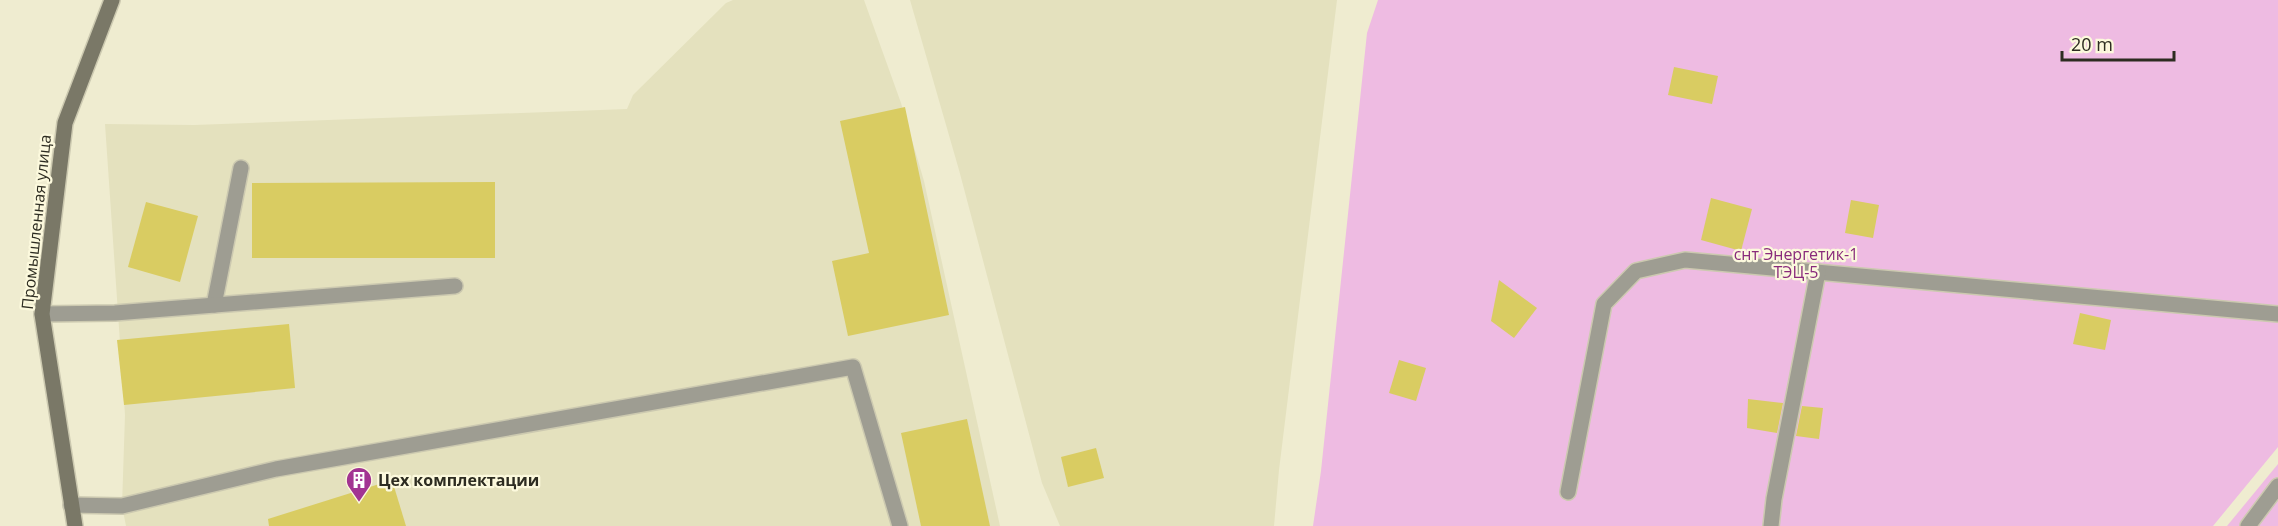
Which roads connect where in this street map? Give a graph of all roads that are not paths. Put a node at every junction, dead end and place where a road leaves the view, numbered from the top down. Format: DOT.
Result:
graph roads {
  1 [pos="111,0"];
  2 [pos="241,168"];
  3 [pos="1818,272"];
  4 [pos="455,286"];
  5 [pos="214,305"];
  6 [pos="42,314"];
  7 [pos="2278,314"];
  8 [pos="2278,486"];
  9 [pos="1568,492"];
  10 [pos="71,505"];
  11 [pos="75,526"];
  12 [pos="900,526"];
  13 [pos="1771,526"];
  14 [pos="2248,526"];
  1 -- 6 [label="main road, Промышленная улица"];
  2 -- 5 [label="lane"];
  3 -- 7 [label="lane"];
  3 -- 9 [label="lane"];
  3 -- 13 [label="lane"];
  4 -- 5 [label="lane"];
  5 -- 6 [label="lane"];
  6 -- 10 [label="main road, Промышленная улица"];
  8 -- 14 [label="lane"];
  10 -- 11 [label="main road, Промышленная улица"];
  10 -- 12 [label="lane"];
}
